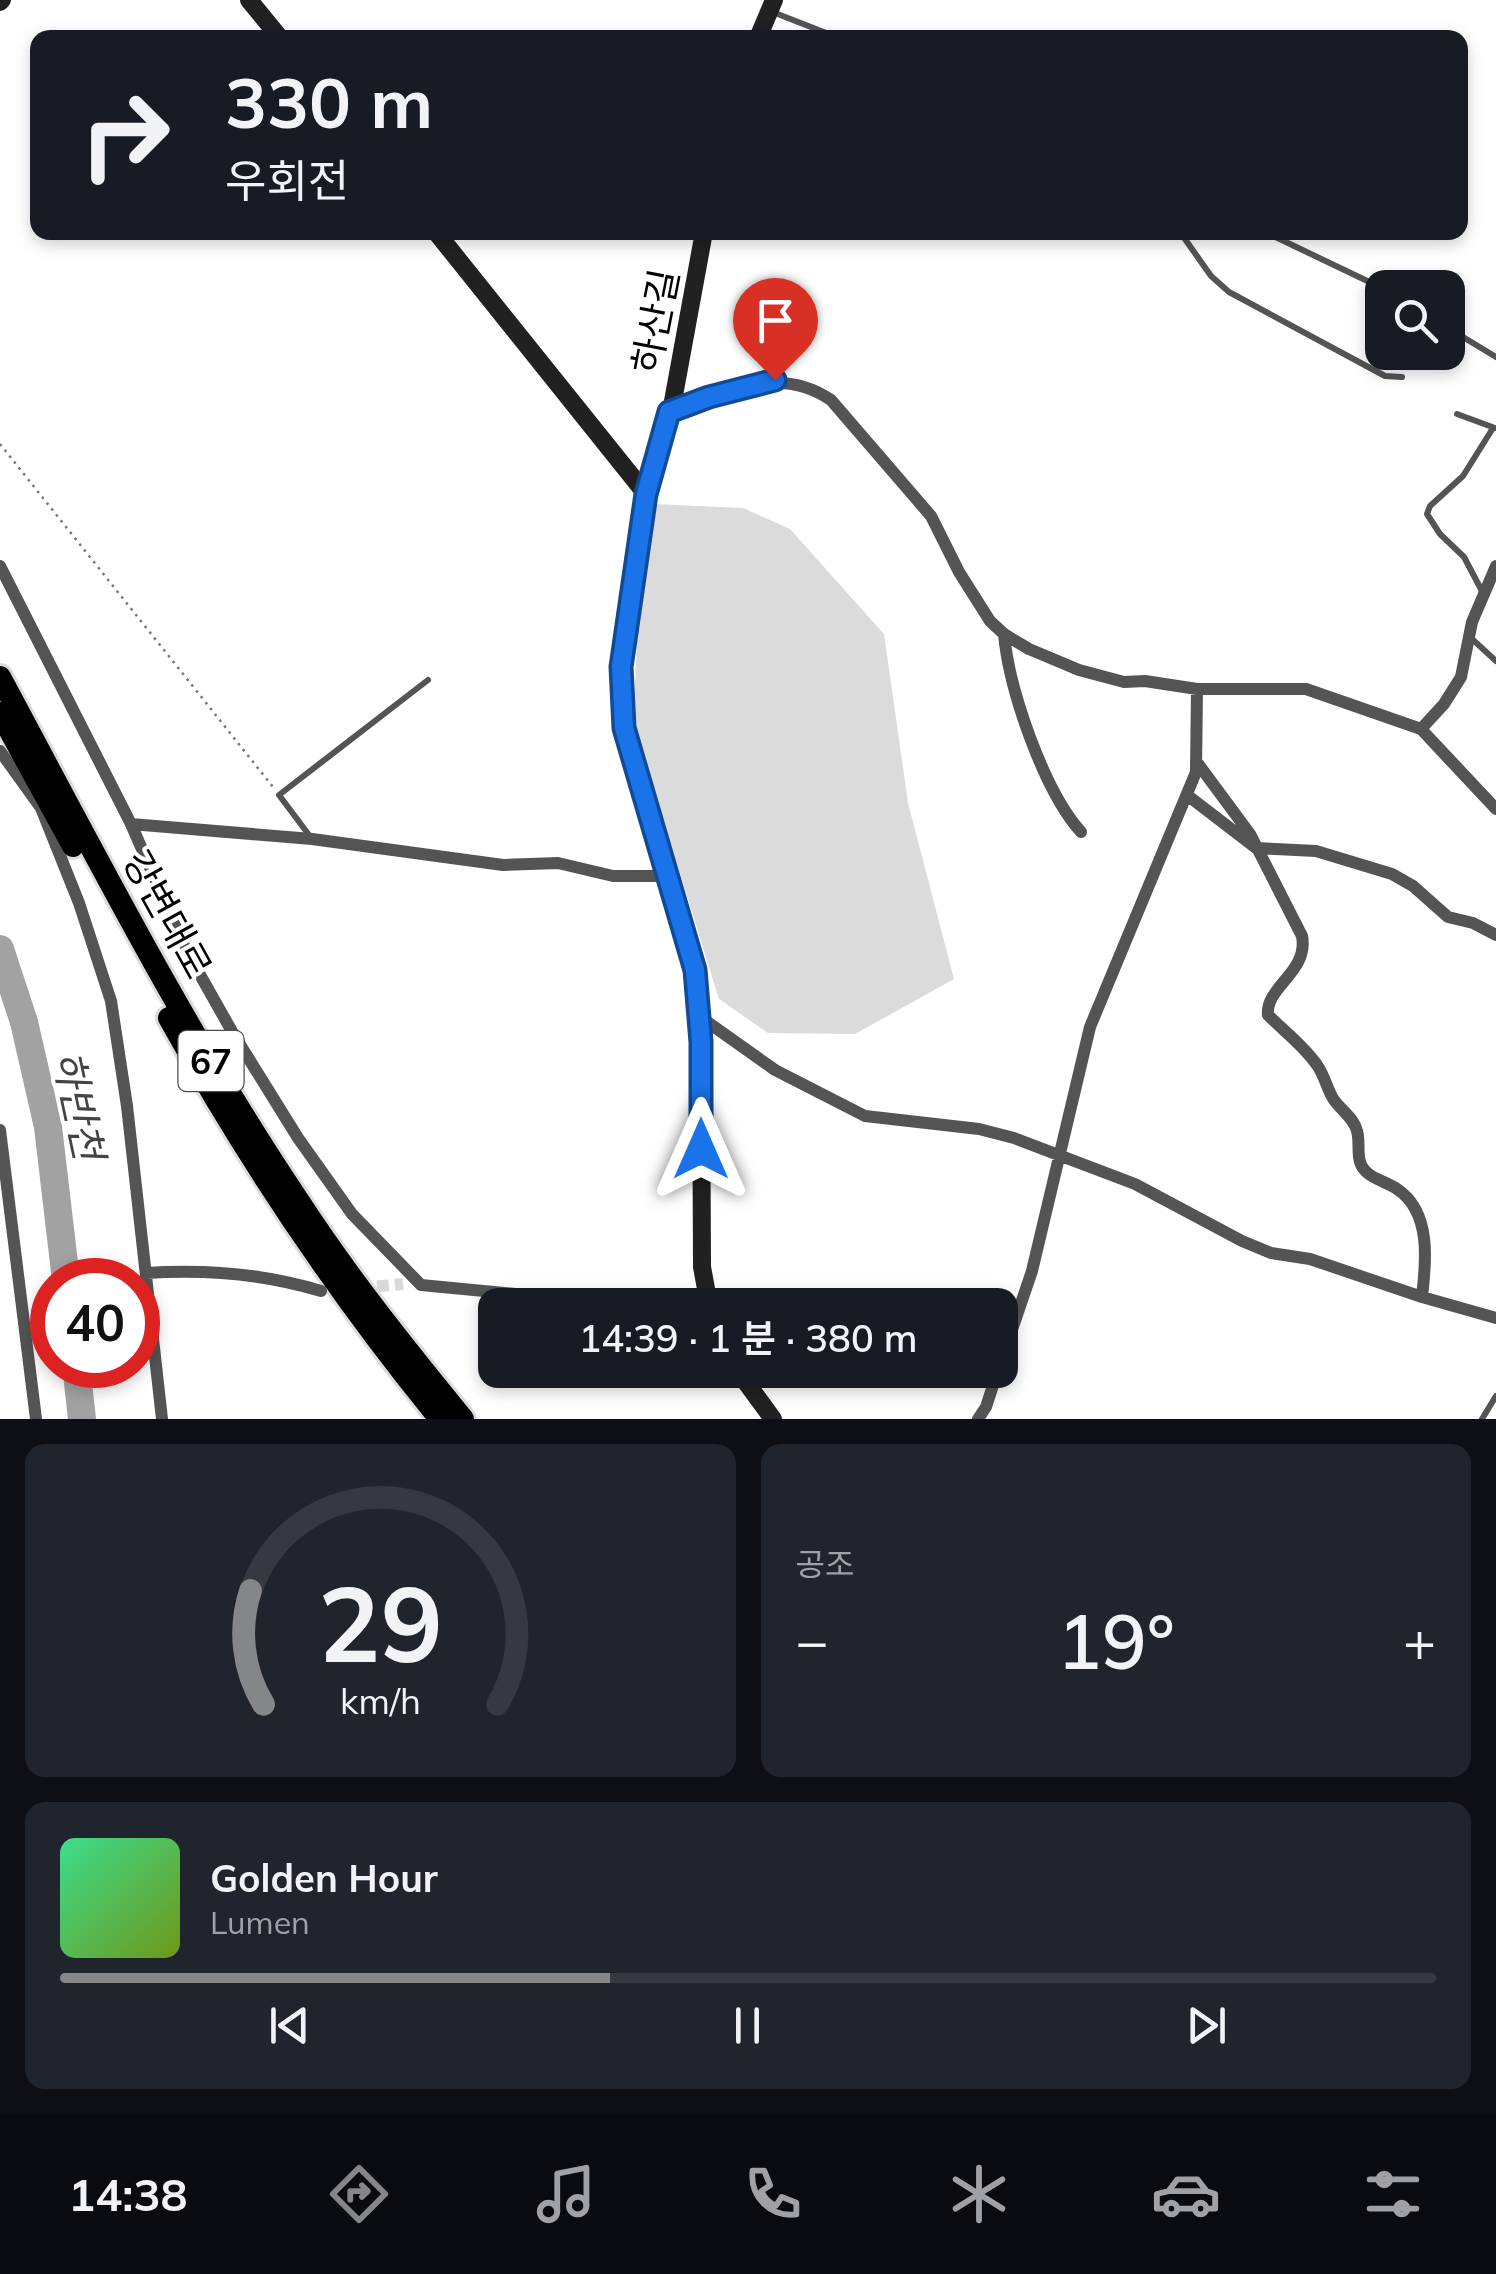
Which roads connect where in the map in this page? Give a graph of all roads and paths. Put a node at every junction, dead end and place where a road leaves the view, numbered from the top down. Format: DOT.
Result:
graph roads {
  1 [pos="250,0"];
  2 [pos="772,5"];
  3 [pos="274,30"];
  4 [pos="761,30"];
  5 [pos="823,30"];
  6 [pos="442,240"];
  7 [pos="702,240"];
  8 [pos="1186,240"];
  9 [pos="1281,240"];
  10 [pos="1365,280"];
  11 [pos="1465,339"];
  12 [pos="1496,358"];
  13 [pos="1402,377"];
  14 [pos="669,412"];
  15 [pos="1457,414"];
  16 [pos="1495,428"];
  17 [pos="0,444"];
  18 [pos="646,494"];
  19 [pos="0,566"];
  20 [pos="1496,568"];
  21 [pos="1483,594"];
  22 [pos="1004,634"];
  23 [pos="1469,636"];
  24 [pos="1496,661"];
  25 [pos="0,678"];
  26 [pos="428,680"];
  27 [pos="1197,689"];
  28 [pos="0,713"];
  29 [pos="1421,729"];
  30 [pos="0,751"];
  31 [pos="1196,761"];
  32 [pos="279,795"];
  33 [pos="1187,795"];
  34 [pos="1496,809"];
  35 [pos="131,824"];
  36 [pos="1082,832"];
  37 [pos="312,838"];
  38 [pos="1256,848"];
  39 [pos="670,876"];
  40 [pos="1496,936"];
  41 [pos="698,1016"];
  42 [pos="0,1130"];
  43 [pos="1058,1156"];
  44 [pos="144,1258"];
  45 [pos="160,1272"];
  46 [pos="403,1284"];
  47 [pos="422,1286"];
  48 [pos="707,1288"];
  49 [pos="321,1291"];
  50 [pos="478,1291"];
  51 [pos="1422,1297"];
  52 [pos="1018,1311"];
  53 [pos="1496,1318"];
  54 [pos="159,1388"];
  55 [pos="750,1388"];
  56 [pos="992,1388"];
  57 [pos="1496,1396"];
  58 [pos="36,1419"];
  59 [pos="162,1419"];
  60 [pos="440,1419"];
  61 [pos="463,1419"];
  62 [pos="773,1419"];
  63 [pos="978,1419"];
  64 [pos="1482,1419"];
  1 -- 3 [label="street"];
  2 -- 4 [label="street"];
  2 -- 5 [label="lane"];
  6 -- 18 [label="street"];
  7 -- 14 [label="street, 하산길"];
  8 -- 13 [label="lane"];
  9 -- 10 [label="lane"];
  11 -- 12 [label="lane"];
  14 -- 18 [label="street, 하산길"];
  14 -- 22 [label="street"];
  15 -- 16 [label="lane"];
  16 -- 21 [label="lane"];
  17 -- 32 [label="path"];
  18 -- 39 [label="street, 하산길"];
  19 -- 35 [label="street"];
  20 -- 21 [label="street"];
  21 -- 23 [label="street"];
  22 -- 27 [label="street"];
  22 -- 36 [label="street"];
  23 -- 24 [label="lane"];
  23 -- 29 [label="street"];
  25 -- 61 [label="highway, 강변대로 / 67"];
  26 -- 32 [label="lane"];
  27 -- 29 [label="street"];
  27 -- 31 [label="street"];
  28 -- 60 [label="highway, 강변대로 / 67"];
  29 -- 34 [label="street"];
  30 -- 44 [label="street"];
  31 -- 33 [label="street"];
  31 -- 38 [label="street"];
  32 -- 37 [label="lane"];
  33 -- 38 [label="street"];
  33 -- 43 [label="street"];
  35 -- 37 [label="street"];
  35 -- 47 [label="street"];
  37 -- 39 [label="street"];
  38 -- 40 [label="street"];
  38 -- 51 [label="street"];
  39 -- 41 [label="street, 하산길"];
  41 -- 43 [label="street"];
  41 -- 48 [label="street, 하산길"];
  42 -- 58 [label="street"];
  43 -- 51 [label="street"];
  43 -- 52 [label="street"];
  45 -- 49 [label="street"];
  46 -- 47 [label="street"];
  47 -- 50 [label="street"];
  51 -- 53 [label="street"];
  54 -- 59 [label="street"];
  55 -- 62 [label="street"];
  56 -- 63 [label="street"];
  57 -- 64 [label="lane"];
}
